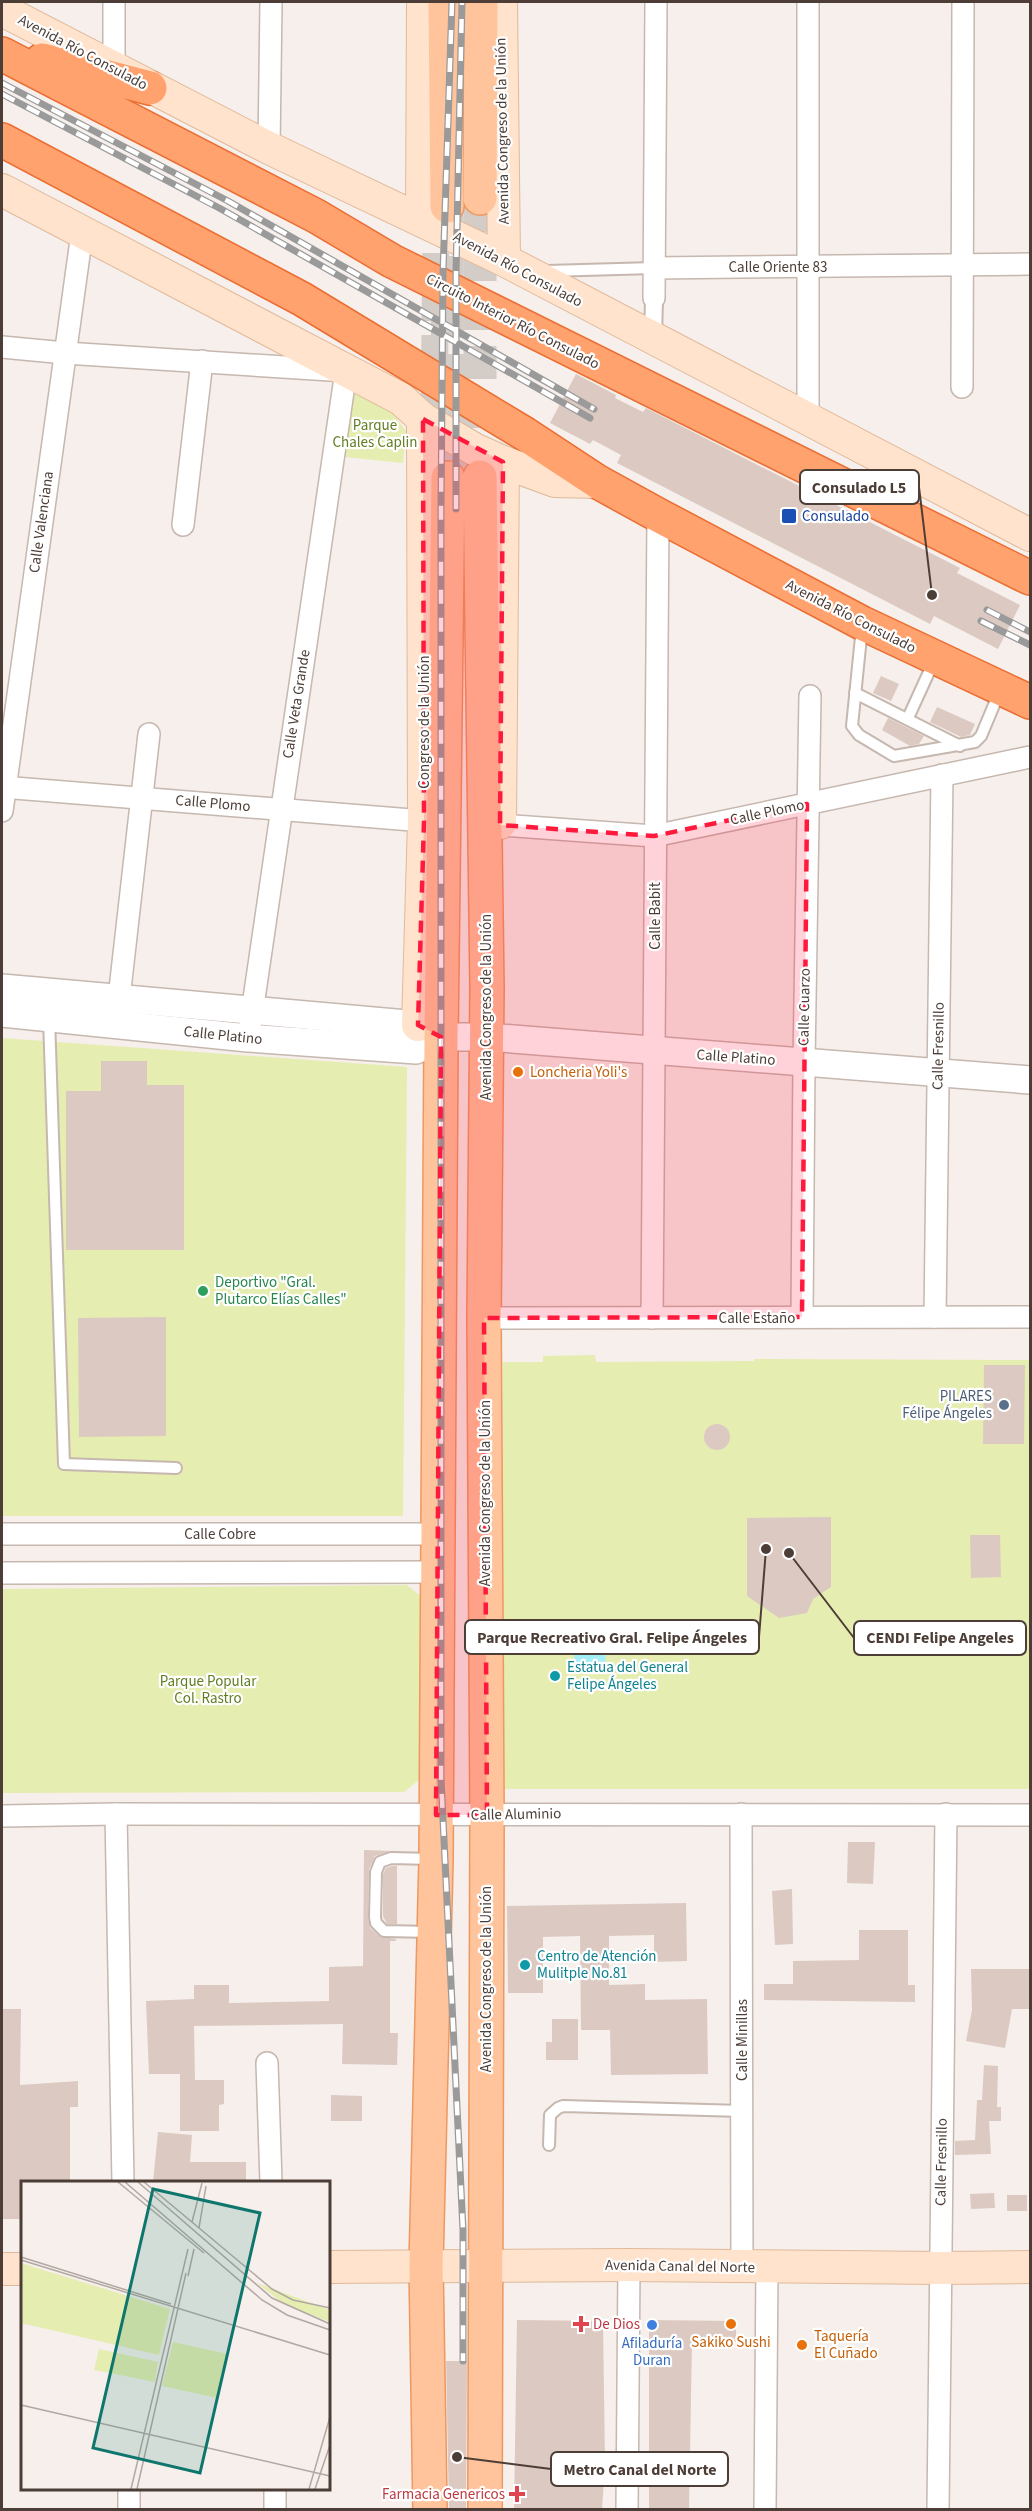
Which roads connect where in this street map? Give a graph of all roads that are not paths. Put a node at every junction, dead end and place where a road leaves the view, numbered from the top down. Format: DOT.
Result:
graph roads {
  1 [pos="114,2"];
  2 [pos="271,2"];
  3 [pos="423,2"];
  4 [pos="435,2"];
  5 [pos="446,2"];
  6 [pos="481,2"];
  7 [pos="501,2"];
  8 [pos="656,2"];
  9 [pos="808,2"];
  10 [pos="963,2"];
  11 [pos="2,10"];
  12 [pos="2,54"];
  13 [pos="114,69"];
  14 [pos="150,88"];
  15 [pos="2,140"];
  16 [pos="269,148"];
  17 [pos="2,190"];
  18 [pos="480,198"];
  19 [pos="435,210"];
  20 [pos="82,233"];
  21 [pos="1030,264"];
  22 [pos="963,265"];
  23 [pos="515,266"];
  24 [pos="808,267"];
  25 [pos="654,268"];
  26 [pos="654,298"];
  27 [pos="653,339"];
  28 [pos="2,347"];
  29 [pos="65,353"];
  30 [pos="202,361"];
  31 [pos="346,371"];
  32 [pos="962,387"];
  33 [pos="423,419"];
  34 [pos="808,419"];
  35 [pos="466,474"];
  36 [pos="598,482"];
  37 [pos="658,515"];
  38 [pos="183,525"];
  39 [pos="1030,535"];
  40 [pos="1030,578"];
  41 [pos="862,624"];
  42 [pos="935,659"];
  43 [pos="1001,689"];
  44 [pos="855,693"];
  45 [pos="810,696"];
  46 [pos="1030,702"];
  47 [pos="908,718"];
  48 [pos="149,734"];
  49 [pos="960,746"];
  50 [pos="1030,757"];
  51 [pos="942,775"];
  52 [pos="3,787"];
  53 [pos="142,796"];
  54 [pos="807,804"];
  55 [pos="280,808"];
  56 [pos="2,811"];
  57 [pos="424,821"];
  58 [pos="500,825"];
  59 [pos="654,836"];
  60 [pos="487,987"];
  61 [pos="2,988"];
  62 [pos="119,998"];
  63 [pos="2,1014"];
  64 [pos="49,1017"];
  65 [pos="250,1025"];
  66 [pos="430,1031"];
  67 [pos="487,1037"];
  68 [pos="656,1051"];
  69 [pos="804,1062"];
  70 [pos="938,1073"];
  71 [pos="1030,1080"];
  72 [pos="802,1317"];
  73 [pos="935,1317"];
  74 [pos="1030,1317"];
  75 [pos="484,1318"];
  76 [pos="652,1318"];
  77 [pos="176,1468"];
  78 [pos="439,1533"];
  79 [pos="2,1534"];
  80 [pos="438,1572"];
  81 [pos="2,1573"];
  82 [pos="116,1814"];
  83 [pos="741,1814"];
  84 [pos="946,1814"];
  85 [pos="436,1815"];
  86 [pos="487,1815"];
  87 [pos="1030,1815"];
  88 [pos="2,1816"];
  89 [pos="436,1859"];
  90 [pos="435,1932"];
  91 [pos="267,2062"];
  92 [pos="742,2111"];
  93 [pos="549,2145"];
  94 [pos="123,2181"];
  95 [pos="271,2181"];
  96 [pos="426,2265"];
  97 [pos="629,2265"];
  98 [pos="484,2266"];
  99 [pos="755,2266"];
  100 [pos="330,2267"];
  101 [pos="1030,2267"];
  102 [pos="940,2268"];
  103 [pos="2,2269"];
  104 [pos="21,2269"];
  105 [pos="129,2490"];
  106 [pos="275,2490"];
  107 [pos="129,2510"];
  108 [pos="275,2510"];
  109 [pos="430,2510"];
  110 [pos="485,2510"];
  111 [pos="627,2510"];
  112 [pos="765,2510"];
  113 [pos="938,2510"];
  1 -- 13 [label="street"];
  2 -- 16 [label="street"];
  3 -- 19 [label="main road"];
  4 -- 19 [label="street"];
  5 -- 19 [label="main road"];
  6 -- 18 [label="main road, Avenida Congreso de la Unión"];
  7 -- 23 [label="main road, Avenida Congreso de la Unión"];
  8 -- 25 [label="street"];
  9 -- 24 [label="street"];
  10 -- 22 [label="street"];
  11 -- 13 [label="main road, Avenida Río Consulado"];
  12 -- 14 [label="highway"];
  12 -- 40 [label="highway, Circuito Interior Río Consulado"];
  13 -- 14 [label="main road, Avenida Río Consulado"];
  14 -- 16 [label="main road, Avenida Río Consulado"];
  15 -- 36 [label="highway"];
  16 -- 19 [label="main road, Avenida Río Consulado"];
  17 -- 20 [label="main road, Avenida Río Consulado"];
  19 -- 23 [label="main road, Avenida Río Consulado"];
  20 -- 29 [label="street, Calle Valenciana"];
  20 -- 31 [label="main road, Avenida Río Consulado"];
  21 -- 22 [label="street, Calle Oriente 83"];
  22 -- 24 [label="street, Calle Oriente 83"];
  22 -- 32 [label="street"];
  23 -- 25 [label="lane, Calle Oriente 83"];
  23 -- 27 [label="main road, Avenida Río Consulado"];
  24 -- 25 [label="street, Calle Oriente 83"];
  24 -- 34 [label="street"];
  25 -- 26 [label="street"];
  26 -- 27 [label="street"];
  27 -- 34 [label="main road, Avenida Río Consulado"];
  28 -- 29 [label="street"];
  29 -- 30 [label="street"];
  29 -- 52 [label="street, Calle Valenciana"];
  30 -- 31 [label="street"];
  30 -- 38 [label="street"];
  31 -- 33 [label="main road, Avenida Río Consulado"];
  31 -- 55 [label="street, Calle Veta Grande"];
  33 -- 35 [label="main road, Avenida Río Consulado"];
  33 -- 57 [label="main road, Congreso de la Unión"];
  34 -- 39 [label="main road, Avenida Río Consulado"];
  35 -- 36 [label="main road, Avenida Río Consulado"];
  35 -- 58 [label="main road"];
  35 -- 60 [label="main road, Avenida Congreso de la Unión"];
  35 -- 66 [label="main road"];
  36 -- 37 [label="highway, Avenida Río Consulado"];
  37 -- 41 [label="highway, Avenida Río Consulado"];
  37 -- 59 [label="street, Calle Babit"];
  41 -- 42 [label="highway, Avenida Río Consulado"];
  41 -- 44 [label="lane"];
  42 -- 43 [label="highway, Avenida Río Consulado"];
  42 -- 47 [label="lane"];
  43 -- 46 [label="highway, Avenida Río Consulado"];
  43 -- 49 [label="lane"];
  44 -- 47 [label="lane"];
  44 -- 49 [label="lane"];
  45 -- 54 [label="street, Calle Cuarzo"];
  47 -- 49 [label="lane"];
  48 -- 53 [label="street"];
  50 -- 51 [label="street, Calle Plomo"];
  51 -- 54 [label="street, Calle Plomo"];
  51 -- 70 [label="street, Calle Fresnillo"];
  52 -- 53 [label="street, Calle Plomo"];
  52 -- 56 [label="street, Calle Valenciana"];
  53 -- 55 [label="street, Calle Plomo"];
  53 -- 62 [label="street"];
  54 -- 59 [label="street, Calle Plomo"];
  54 -- 69 [label="street, Calle Cuarzo"];
  55 -- 57 [label="street, Calle Plomo"];
  55 -- 65 [label="street, Calle Veta Grande"];
  57 -- 66 [label="main road, Congreso de la Unión"];
  58 -- 59 [label="street, Calle Plomo"];
  58 -- 60 [label="main road"];
  59 -- 68 [label="street, Calle Babit"];
  60 -- 67 [label="main road, Avenida Congreso de la Unión"];
  61 -- 62 [label="street, Calle Platino"];
  62 -- 65 [label="street, Calle Platino"];
  63 -- 64 [label="street, Calle Platino"];
  64 -- 65 [label="street, Calle Platino"];
  64 -- 77 [label="lane"];
  65 -- 66 [label="street, Calle Platino"];
  66 -- 67 [label="street, Calle Platino"];
  66 -- 78 [label="main road"];
  67 -- 68 [label="street, Calle Platino"];
  67 -- 75 [label="main road, Avenida Congreso de la Unión"];
  68 -- 69 [label="street, Calle Platino"];
  68 -- 76 [label="street, Calle Babit"];
  69 -- 70 [label="street, Calle Platino"];
  69 -- 72 [label="street, Calle Cuarzo"];
  70 -- 71 [label="street, Calle Platino"];
  70 -- 73 [label="street, Calle Fresnillo"];
  72 -- 73 [label="street, Calle Estaño"];
  72 -- 76 [label="street, Calle Estaño"];
  73 -- 74 [label="street, Calle Estaño"];
  75 -- 76 [label="street, Calle Estaño"];
  75 -- 86 [label="main road, Avenida Congreso de la Unión"];
  78 -- 79 [label="street, Calle Cobre"];
  78 -- 80 [label="main road"];
  80 -- 81 [label="street"];
  80 -- 85 [label="main road"];
  82 -- 85 [label="street, Calle Aluminio"];
  82 -- 88 [label="street, Calle Aluminio"];
  82 -- 94 [label="street"];
  83 -- 84 [label="street, Calle Aluminio"];
  83 -- 86 [label="street, Calle Aluminio"];
  83 -- 92 [label="street, Calle Minillas"];
  84 -- 87 [label="street, Calle Aluminio"];
  84 -- 102 [label="street, Calle Fresnillo"];
  85 -- 86 [label="street, Calle Aluminio"];
  85 -- 89 [label="main road"];
  86 -- 98 [label="main road, Avenida Congreso de la Unión"];
  89 -- 90 [label="main road"];
  89 -- 90 [label="lane"];
  90 -- 96 [label="main road"];
  91 -- 95 [label="street"];
  92 -- 93 [label="lane"];
  92 -- 99 [label="street, Calle Minillas"];
  96 -- 98 [label="main road, Avenida Canal del Norte"];
  96 -- 100 [label="main road, Avenida Canal del Norte"];
  96 -- 109 [label="main road"];
  97 -- 98 [label="main road, Avenida Canal del Norte"];
  97 -- 99 [label="main road, Avenida Canal del Norte"];
  97 -- 111 [label="street"];
  98 -- 110 [label="main road, Avenida Congreso de la Unión"];
  99 -- 102 [label="main road, Avenida Canal del Norte"];
  99 -- 112 [label="street, Calle Minillas"];
  101 -- 102 [label="main road, Avenida Canal del Norte"];
  102 -- 113 [label="street, Calle Fresnillo"];
  103 -- 104 [label="main road"];
  105 -- 107 [label="street"];
  106 -- 108 [label="street"];
}
